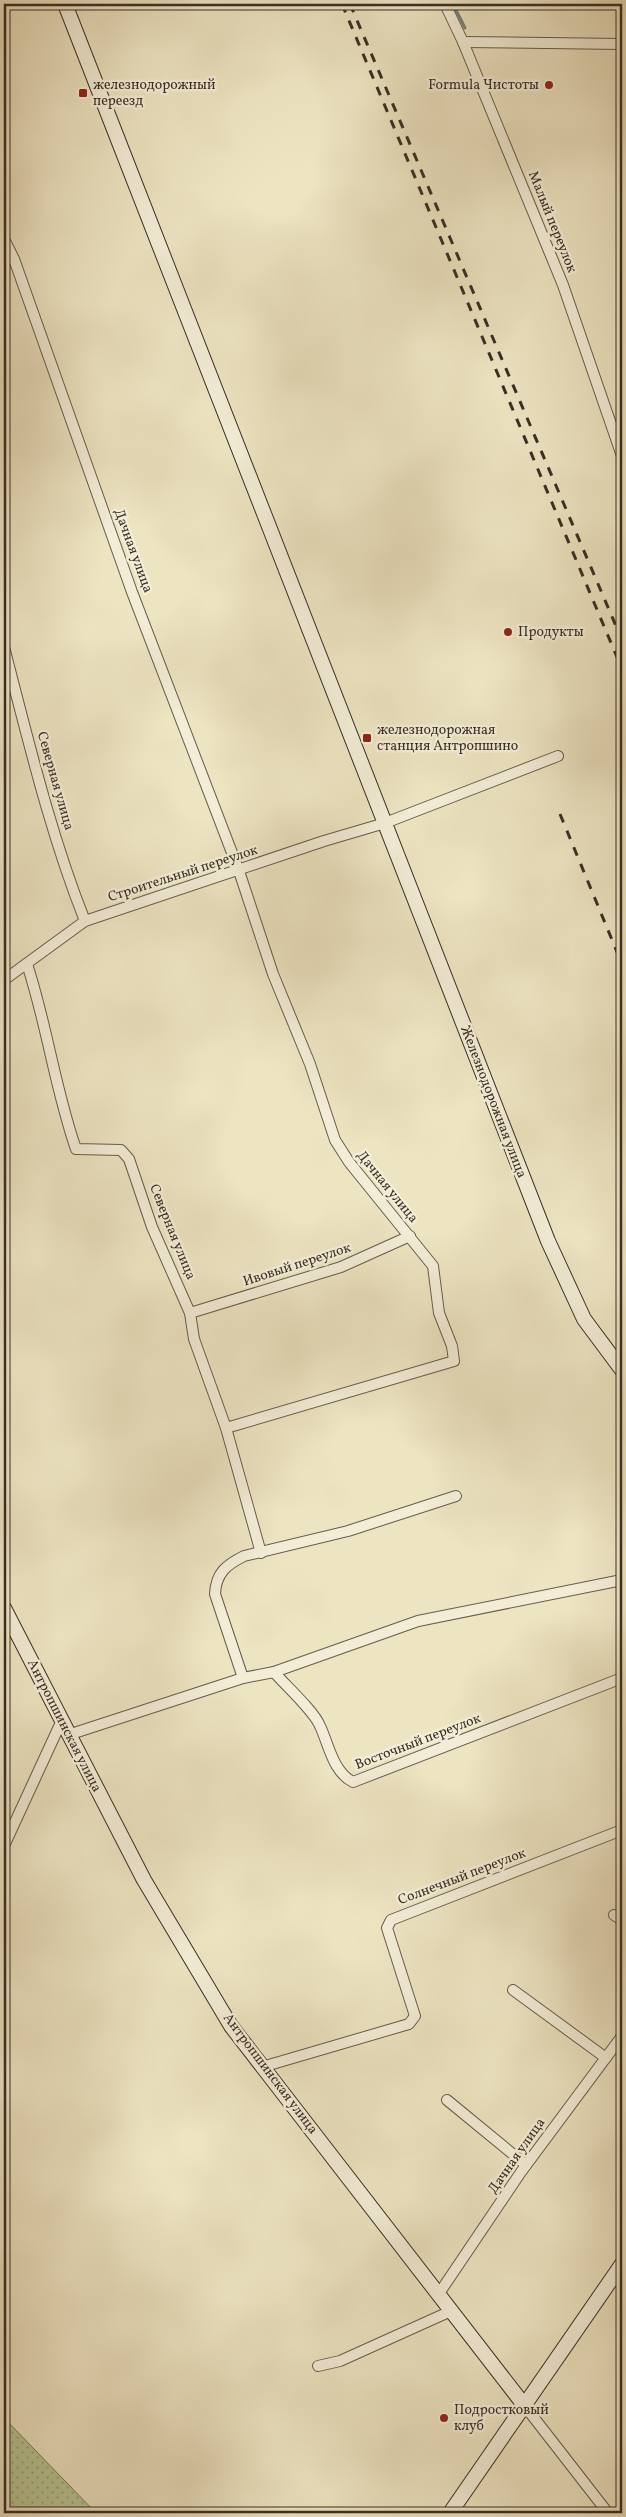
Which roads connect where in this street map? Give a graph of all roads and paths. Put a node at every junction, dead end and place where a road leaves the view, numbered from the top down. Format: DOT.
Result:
graph roads {
  1 [pos="65,4"];
  2 [pos="445,4"];
  3 [pos="463,42"];
  4 [pos="622,44"];
  5 [pos="4,239"];
  6 [pos="622,456"];
  7 [pos="4,647"];
  8 [pos="558,756"];
  9 [pos="385,823"];
  10 [pos="239,871"];
  11 [pos="85,921"];
  12 [pos="27,964"];
  13 [pos="4,980"];
  14 [pos="410,1236"];
  15 [pos="190,1313"];
  16 [pos="622,1370"];
  17 [pos="226,1428"];
  18 [pos="456,1496"];
  19 [pos="261,1553"];
  20 [pos="622,1580"];
  21 [pos="4,1608"];
  22 [pos="274,1672"];
  23 [pos="243,1678"];
  24 [pos="622,1678"];
  25 [pos="62,1720"];
  26 [pos="68,1735"];
  27 [pos="622,1830"];
  28 [pos="4,1846"];
  29 [pos="513,1990"];
  30 [pos="622,2036"];
  31 [pos="606,2058"];
  32 [pos="262,2067"];
  33 [pos="447,2100"];
  34 [pos="526,2165"];
  35 [pos="622,2264"];
  36 [pos="438,2295"];
  37 [pos="451,2311"];
  38 [pos="318,2366"];
  39 [pos="524,2405"];
  40 [pos="450,2513"];
  41 [pos="608,2513"];
  1 -- 9 [label="street, Железнодорожная улица"];
  2 -- 3 [label="street, Малый переулок"];
  3 -- 4 [label="street"];
  3 -- 6 [label="street, Малый переулок"];
  5 -- 10 [label="street, Дачная улица"];
  7 -- 11 [label="street, Северная улица"];
  8 -- 9 [label="street, Строительный переулок"];
  9 -- 10 [label="street, Строительный переулок"];
  9 -- 16 [label="street, Железнодорожная улица"];
  10 -- 11 [label="street, Строительный переулок"];
  10 -- 14 [label="street, Дачная улица"];
  11 -- 12 [label="street, Строительный переулок"];
  12 -- 13 [label="street, Строительный переулок"];
  12 -- 15 [label="street, Северная улица"];
  14 -- 15 [label="street, Ивовый переулок"];
  14 -- 17 [label="street, Дачная улица"];
  15 -- 17 [label="street, Северная улица"];
  17 -- 19 [label="street, Северная улица"];
  18 -- 19 [label="street"];
  19 -- 23 [label="street"];
  20 -- 22 [label="street"];
  21 -- 25 [label="street, Антропшинская улица"];
  22 -- 23 [label="street"];
  22 -- 24 [label="street, Восточный переулок"];
  23 -- 26 [label="street"];
  25 -- 26 [label="street, Антропшинская улица"];
  25 -- 28 [label="street"];
  26 -- 32 [label="street, Антропшинская улица"];
  27 -- 32 [label="street, Солнечный переулок"];
  29 -- 31 [label="street"];
  30 -- 31 [label="street, Дачная улица"];
  31 -- 34 [label="street, Дачная улица"];
  32 -- 36 [label="street, Антропшинская улица"];
  33 -- 34 [label="street"];
  34 -- 36 [label="street, Дачная улица"];
  35 -- 39 [label="street"];
  36 -- 37 [label="street, Антропшинская улица"];
  37 -- 38 [label="street"];
  37 -- 39 [label="street, Антропшинская улица"];
  39 -- 40 [label="street"];
  39 -- 41 [label="street"];
}
